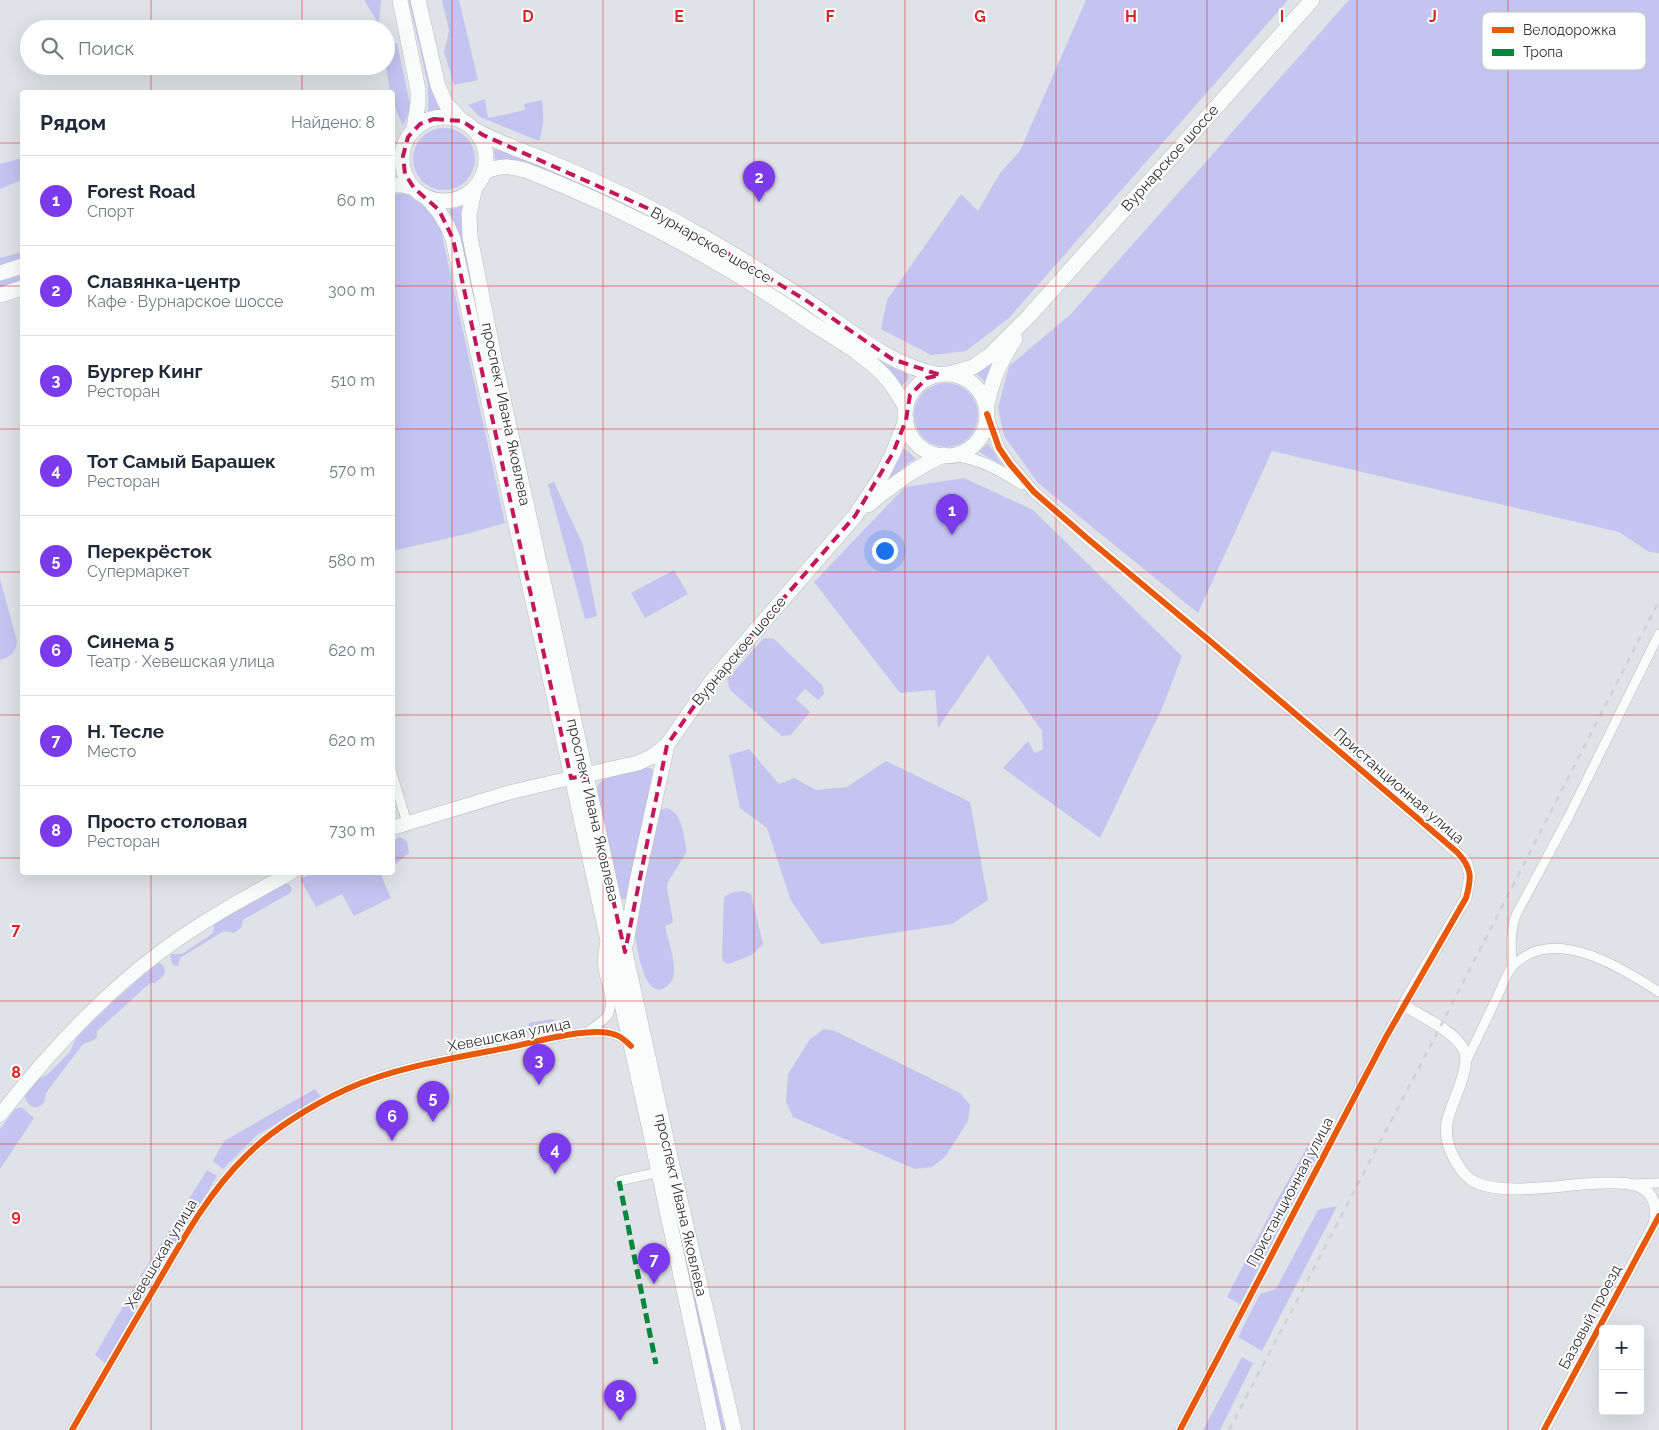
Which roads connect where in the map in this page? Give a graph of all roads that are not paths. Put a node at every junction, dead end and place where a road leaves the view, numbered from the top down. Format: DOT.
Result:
graph roads {
  1 [pos="400,0"];
  2 [pos="418,0"];
  3 [pos="1312,0"];
  4 [pos="468,125"];
  5 [pos="414,129"];
  6 [pos="404,147"];
  7 [pos="395,155"];
  8 [pos="485,172"];
  9 [pos="395,185"];
  10 [pos="414,188"];
  11 [pos="476,188"];
  12 [pos="427,198"];
  13 [pos="664,216"];
  14 [pos="658,230"];
  15 [pos="20,267"];
  16 [pos="0,273"];
  17 [pos="20,289"];
  18 [pos="0,295"];
  19 [pos="784,295"];
  20 [pos="1029,316"];
  21 [pos="945,374"];
  22 [pos="986,412"];
  23 [pos="906,413"];
  24 [pos="949,455"];
  25 [pos="1034,492"];
  26 [pos="855,516"];
  27 [pos="1659,634"];
  28 [pos="667,745"];
  29 [pos="578,777"];
  30 [pos="395,783"];
  31 [pos="407,823"];
  32 [pos="395,827"];
  33 [pos="286,875"];
  34 [pos="606,936"];
  35 [pos="625,952"];
  36 [pos="1512,967"];
  37 [pos="1659,992"];
  38 [pos="1403,1006"];
  39 [pos="586,1032"];
  40 [pos="1460,1044"];
  41 [pos="631,1046"];
  42 [pos="1473,1046"];
  43 [pos="1466,1062"];
  44 [pos="0,1116"];
  45 [pos="659,1172"];
  46 [pos="619,1181"];
  47 [pos="1659,1183"];
  48 [pos="1629,1184"];
  49 [pos="1656,1220"];
  50 [pos="72,1430"];
  51 [pos="714,1430"];
  52 [pos="734,1430"];
  53 [pos="1180,1430"];
  54 [pos="1544,1430"];
  1 -- 5 [label="main road"];
  2 -- 4 [label="main road"];
  3 -- 20 [label="main road, Вурнарское шоссе"];
  4 -- 5 [label="main road"];
  4 -- 8 [label="main road"];
  4 -- 13 [label="main road, Вурнарское шоссе"];
  5 -- 6 [label="main road"];
  6 -- 7 [label="main road"];
  6 -- 10 [label="main road"];
  8 -- 11 [label="main road"];
  8 -- 14 [label="main road, Вурнарское шоссе"];
  9 -- 10 [label="main road"];
  10 -- 12 [label="main road"];
  11 -- 12 [label="main road"];
  11 -- 29 [label="main road, проспект Ивана Яковлева"];
  12 -- 29 [label="main road, проспект Ивана Яковлева"];
  13 -- 14 [label="main road"];
  13 -- 19 [label="main road, Вурнарское шоссе"];
  14 -- 19 [label="main road, Вурнарское шоссе"];
  15 -- 16 [label="main road"];
  17 -- 18 [label="main road"];
  19 -- 21 [label="main road, Вурнарское шоссе"];
  19 -- 23 [label="main road, Вурнарское шоссе"];
  20 -- 21 [label="main road, Вурнарское шоссе"];
  20 -- 22 [label="main road, Вурнарское шоссе"];
  21 -- 22 [label="main road"];
  21 -- 23 [label="main road"];
  22 -- 24 [label="main road"];
  22 -- 25 [label="street, Пристанционная улица"];
  23 -- 24 [label="main road"];
  23 -- 26 [label="main road, Вурнарское шоссе"];
  24 -- 25 [label="street, Пристанционная улица"];
  24 -- 26 [label="main road, Вурнарское шоссе"];
  25 -- 38 [label="street, Пристанционная улица"];
  26 -- 28 [label="main road, Вурнарское шоссе"];
  27 -- 36 [label="street"];
  28 -- 29 [label="main road"];
  28 -- 35 [label="main road"];
  29 -- 31 [label="main road"];
  29 -- 34 [label="main road, проспект Ивана Яковлева"];
  29 -- 35 [label="main road, проспект Ивана Яковлева"];
  30 -- 31 [label="street"];
  31 -- 32 [label="main road"];
  33 -- 44 [label="main road"];
  34 -- 39 [label="street"];
  34 -- 41 [label="main road, проспект Ивана Яковлева"];
  35 -- 52 [label="main road, проспект Ивана Яковлева"];
  36 -- 37 [label="street"];
  36 -- 42 [label="street"];
  38 -- 40 [label="street"];
  38 -- 53 [label="street, Пристанционная улица"];
  39 -- 41 [label="street"];
  39 -- 50 [label="street, Хевешская улица"];
  40 -- 42 [label="street"];
  40 -- 43 [label="street"];
  41 -- 45 [label="main road, проспект Ивана Яковлева"];
  42 -- 43 [label="street"];
  43 -- 48 [label="street, Базовый проезд"];
  45 -- 46 [label="street"];
  45 -- 51 [label="main road, проспект Ивана Яковлева"];
  47 -- 48 [label="street, Базовый проезд"];
  48 -- 49 [label="street, Базовый проезд"];
  49 -- 54 [label="street, Базовый проезд"];
}
